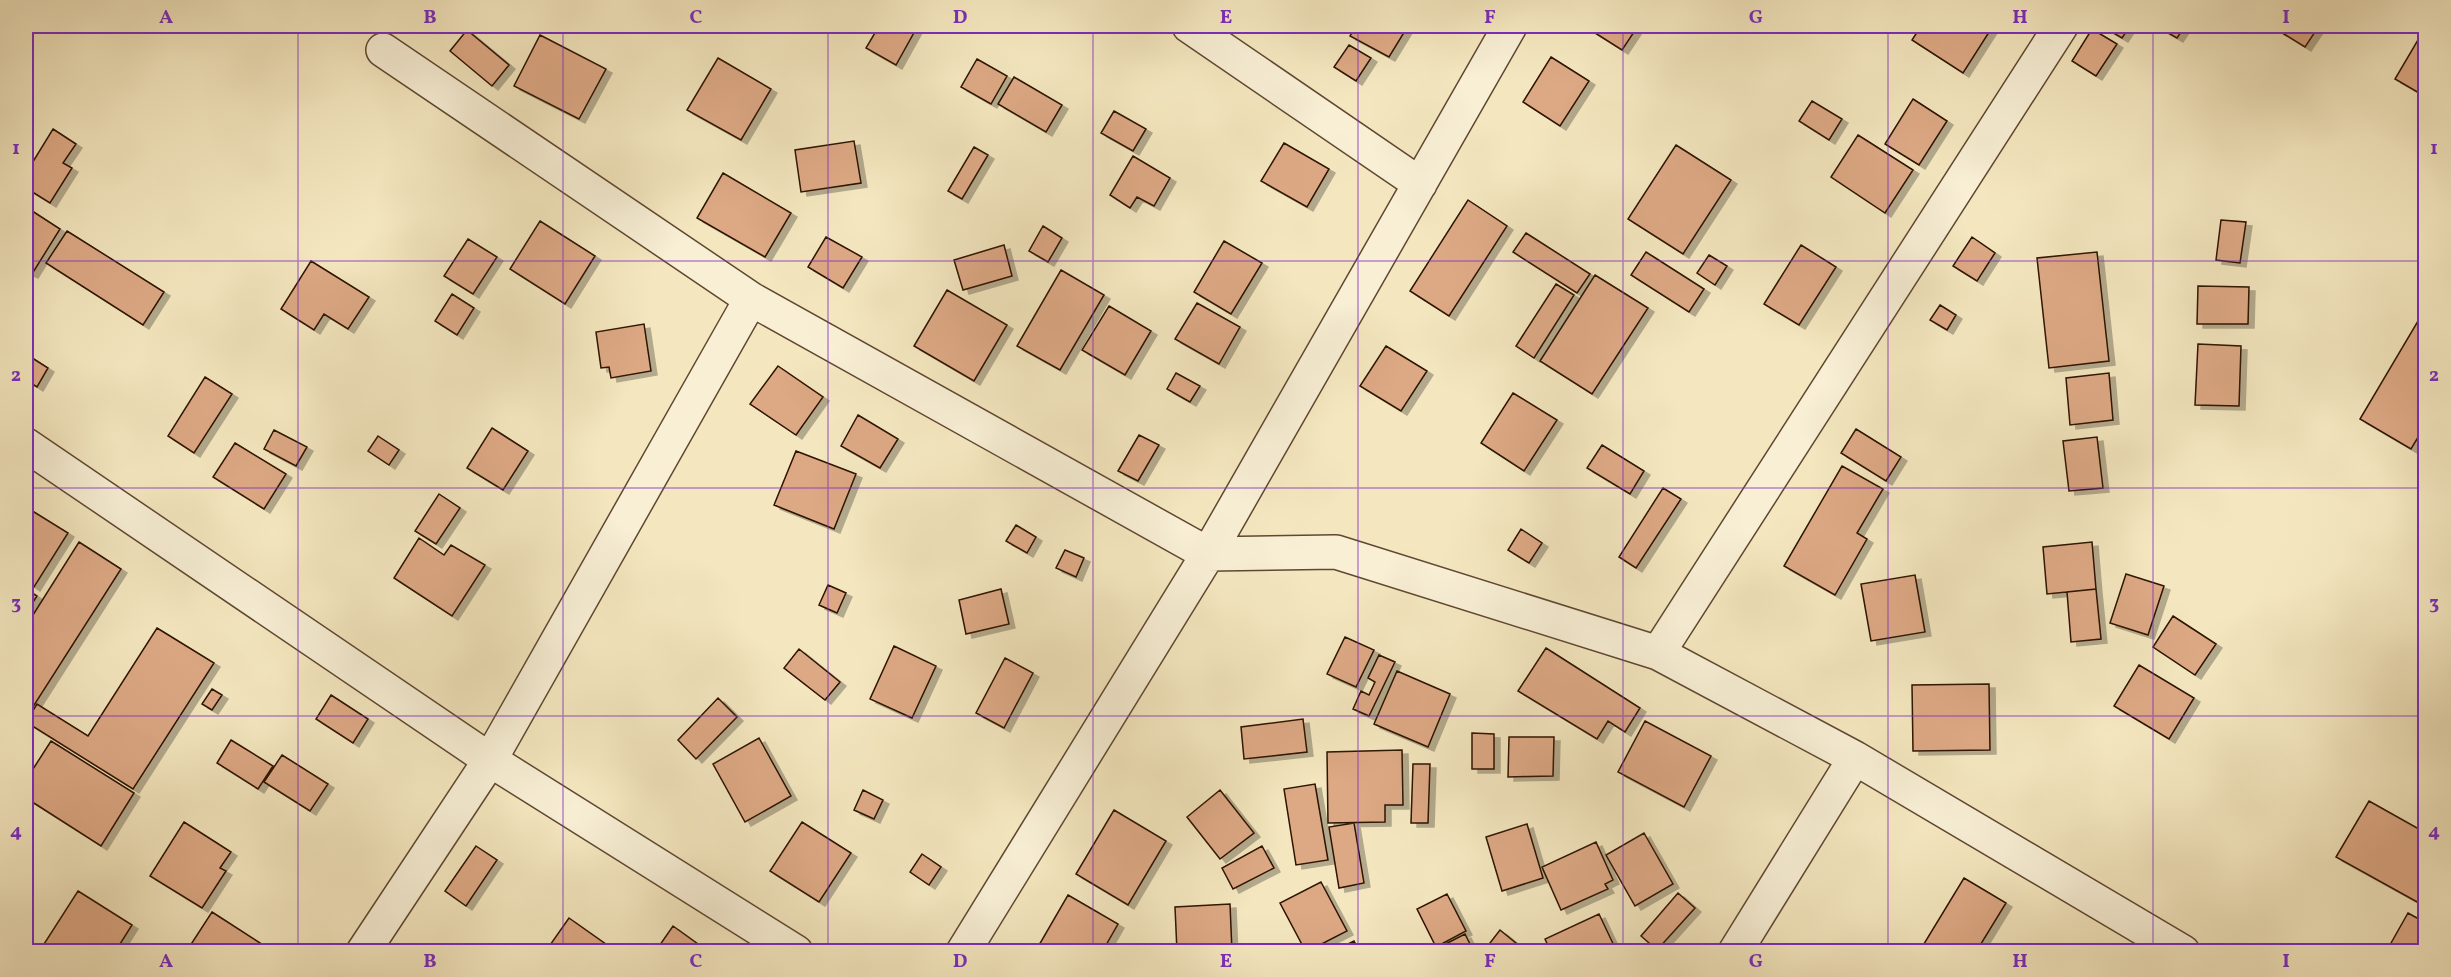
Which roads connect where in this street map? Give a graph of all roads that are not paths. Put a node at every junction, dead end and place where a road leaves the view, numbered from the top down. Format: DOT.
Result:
graph roads {
  1 [pos="1189,26"];
  2 [pos="1509,26"];
  3 [pos="2061,26"];
  4 [pos="383,50"];
  5 [pos="1420,184"];
  6 [pos="751,298"];
  7 [pos="26,445"];
  8 [pos="1208,554"];
  9 [pos="1658,653"];
  10 [pos="1856,758"];
  11 [pos="490,760"];
  12 [pos="363,951"];
  13 [pos="796,951"];
  14 [pos="963,951"];
  15 [pos="1735,951"];
  16 [pos="2183,951"];
  1 -- 5 [label="street"];
  2 -- 5 [label="street"];
  3 -- 9 [label="street"];
  4 -- 6 [label="street"];
  5 -- 8 [label="street"];
  6 -- 8 [label="street"];
  6 -- 11 [label="street"];
  7 -- 11 [label="street"];
  8 -- 9 [label="street"];
  8 -- 14 [label="street"];
  9 -- 10 [label="street"];
  10 -- 15 [label="street"];
  10 -- 16 [label="street"];
  11 -- 12 [label="street"];
  11 -- 13 [label="street"];
}
